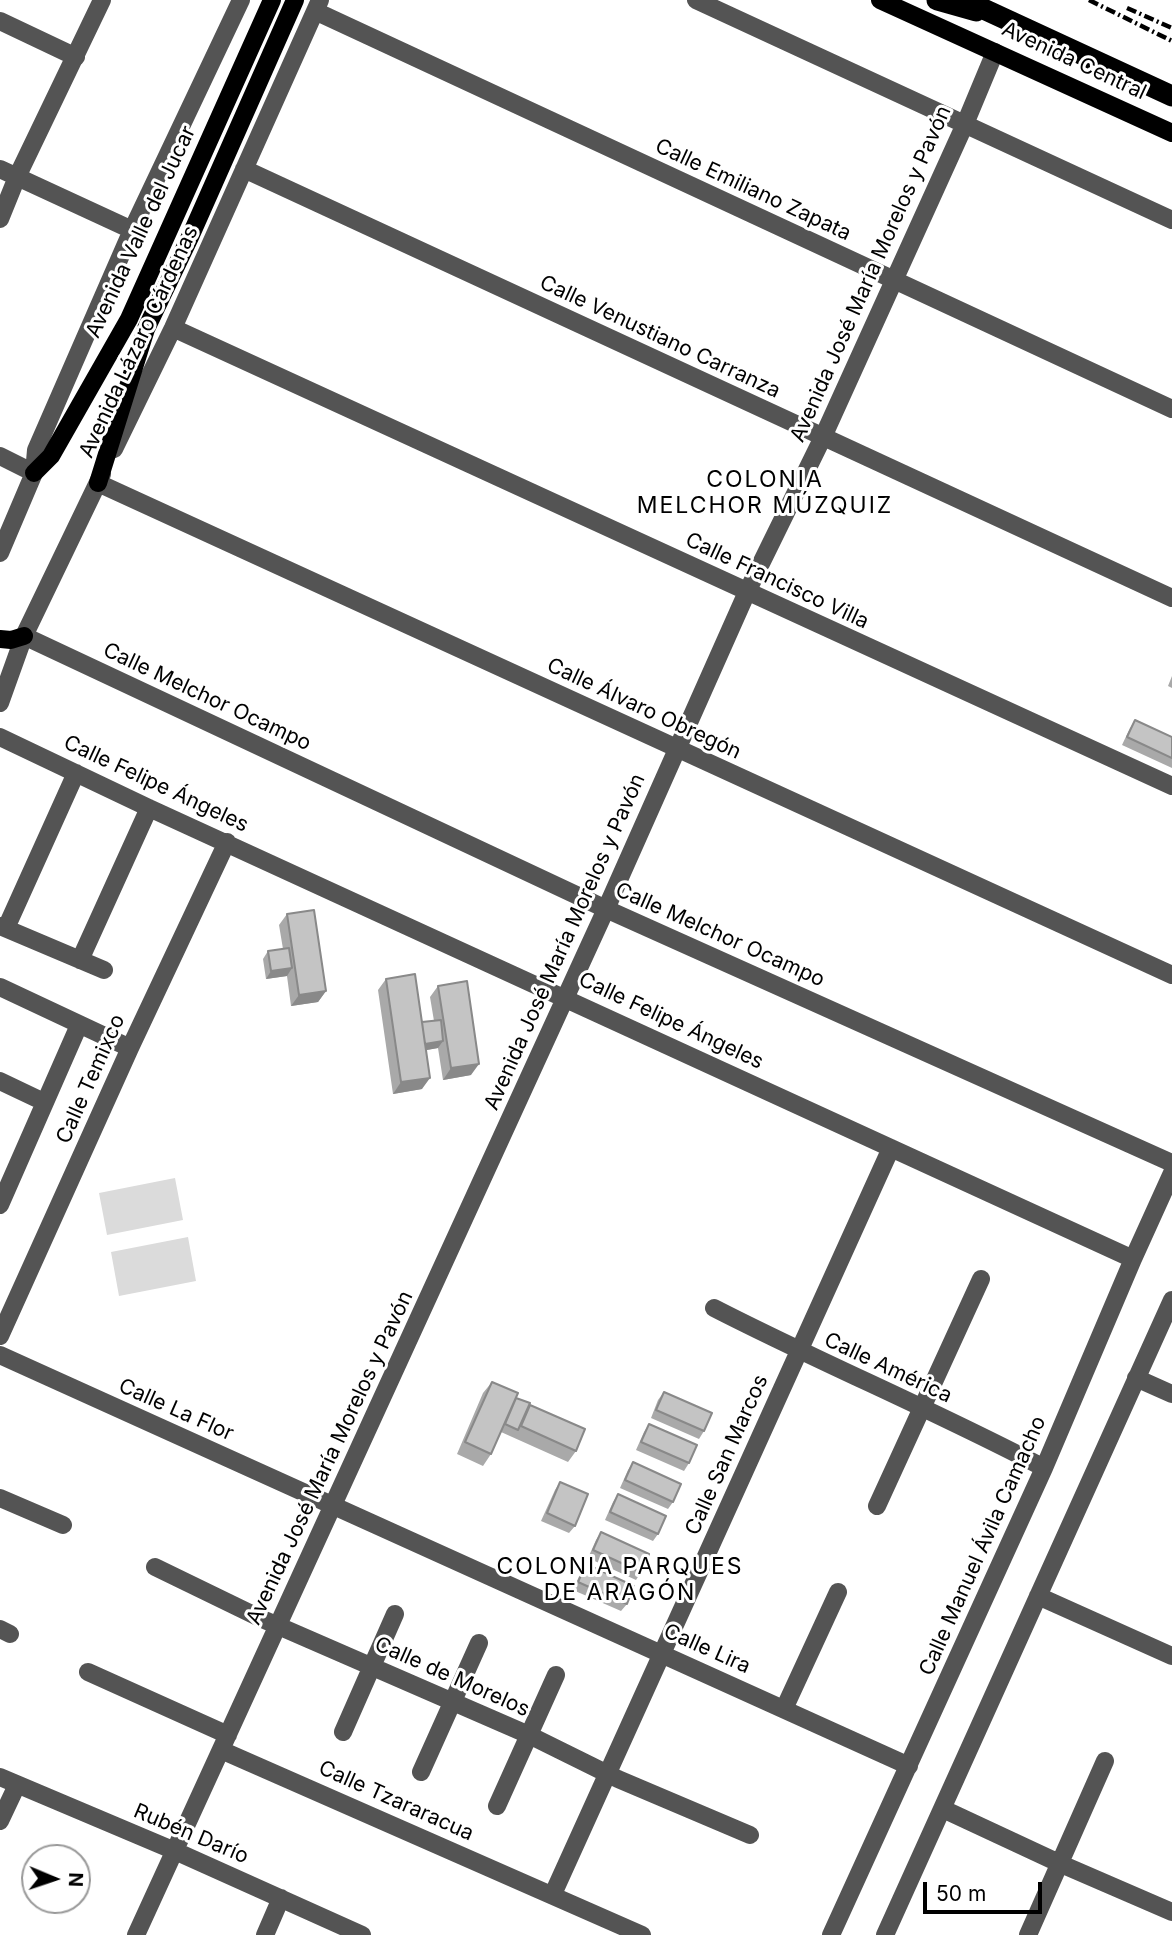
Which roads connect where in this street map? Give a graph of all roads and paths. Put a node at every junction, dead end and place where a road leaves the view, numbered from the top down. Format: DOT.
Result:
graph roads {
  1 [pos="102,0"];
  2 [pos="241,0"];
  3 [pos="272,0"];
  4 [pos="295,0"];
  5 [pos="696,0"];
  6 [pos="880,0"];
  7 [pos="937,0"];
  8 [pos="964,0"];
  9 [pos="318,6"];
  10 [pos="999,17"];
  11 [pos="0,21"];
  12 [pos="995,52"];
  13 [pos="76,57"];
  14 [pos="1172,96"];
  15 [pos="965,124"];
  16 [pos="1172,133"];
  17 [pos="0,169"];
  18 [pos="244,169"];
  19 [pos="17,177"];
  20 [pos="0,219"];
  21 [pos="1172,220"];
  22 [pos="132,230"];
  23 [pos="893,281"];
  24 [pos="173,328"];
  25 [pos="1172,409"];
  26 [pos="823,438"];
  27 [pos="0,456"];
  28 [pos="34,473"];
  29 [pos="98,483"];
  30 [pos="0,553"];
  31 [pos="747,592"];
  32 [pos="1172,598"];
  33 [pos="24,636"];
  34 [pos="0,639"];
  35 [pos="0,703"];
  36 [pos="0,737"];
  37 [pos="677,749"];
  38 [pos="76,773"];
  39 [pos="1172,786"];
  40 [pos="149,808"];
  41 [pos="227,842"];
  42 [pos="607,909"];
  43 [pos="3,927"];
  44 [pos="80,960"];
  45 [pos="104,970"];
  46 [pos="1172,975"];
  47 [pos="0,987"];
  48 [pos="565,997"];
  49 [pos="79,1025"];
  50 [pos="130,1048"];
  51 [pos="0,1081"];
  52 [pos="44,1102"];
  53 [pos="891,1148"];
  54 [pos="1172,1163"];
  55 [pos="1172,1173"];
  56 [pos="5,1180"];
  57 [pos="0,1205"];
  58 [pos="1133,1259"];
  59 [pos="981,1279"];
  60 [pos="1172,1300"];
  61 [pos="714,1308"];
  62 [pos="0,1336"];
  63 [pos="798,1352"];
  64 [pos="0,1355"];
  65 [pos="1136,1378"];
  66 [pos="1172,1394"];
  67 [pos="921,1407"];
  68 [pos="1044,1468"];
  69 [pos="0,1498"];
  70 [pos="333,1506"];
  71 [pos="877,1506"];
  72 [pos="63,1525"];
  73 [pos="155,1567"];
  74 [pos="838,1592"];
  75 [pos="1038,1596"];
  76 [pos="395,1614"];
  77 [pos="278,1626"];
  78 [pos="479,1643"];
  79 [pos="663,1654"];
  80 [pos="1172,1656"];
  81 [pos="372,1667"];
  82 [pos="88,1672"];
  83 [pos="556,1675"];
  84 [pos="453,1703"];
  85 [pos="784,1709"];
  86 [pos="343,1732"];
  87 [pos="529,1735"];
  88 [pos="225,1743"];
  89 [pos="1105,1761"];
  90 [pos="909,1766"];
  91 [pos="421,1772"];
  92 [pos="606,1774"];
  93 [pos="0,1777"];
  94 [pos="17,1785"];
  95 [pos="497,1806"];
  96 [pos="943,1809"];
  97 [pos="0,1821"];
  98 [pos="750,1835"];
  99 [pos="175,1851"];
  100 [pos="1061,1864"];
  101 [pos="553,1894"];
  102 [pos="281,1898"];
  103 [pos="1172,1912"];
  104 [pos="136,1935"];
  105 [pos="265,1935"];
  106 [pos="362,1935"];
  107 [pos="642,1935"];
  108 [pos="831,1935"];
  109 [pos="885,1935"];
  110 [pos="1028,1935"];
  1 -- 13 [label="street"];
  2 -- 22 [label="street"];
  3 -- 28 [label="main road, Avenida Valle del Jucar"];
  4 -- 29 [label="main road"];
  5 -- 15 [label="street"];
  6 -- 12 [label="main road, Avenida Central"];
  7 -- 10 [label="highway"];
  8 -- 10 [label="highway, Avenida Central"];
  9 -- 18 [label="street, Avenida Lázaro Cárdenas"];
  9 -- 23 [label="street, Calle Emiliano Zapata"];
  10 -- 14 [label="highway, Avenida Central"];
  11 -- 13 [label="street"];
  12 -- 15 [label="street, Avenida José María Morelos y Pavón"];
  12 -- 16 [label="main road, Avenida Central"];
  13 -- 19 [label="street"];
  15 -- 21 [label="street"];
  15 -- 23 [label="street, Avenida José María Morelos y Pavón"];
  17 -- 19 [label="street"];
  18 -- 24 [label="street, Avenida Lázaro Cárdenas"];
  18 -- 26 [label="street, Calle Venustiano Carranza"];
  19 -- 20 [label="street"];
  19 -- 22 [label="street"];
  22 -- 28 [label="street"];
  23 -- 25 [label="street, Calle Emiliano Zapata"];
  23 -- 26 [label="street, Avenida José María Morelos y Pavón"];
  24 -- 29 [label="street, Avenida Lázaro Cárdenas"];
  24 -- 31 [label="street, Calle Francisco Villa"];
  26 -- 31 [label="street, Avenida José María Morelos y Pavón"];
  26 -- 32 [label="street, Calle Venustiano Carranza"];
  27 -- 28 [label="street"];
  28 -- 30 [label="street"];
  29 -- 33 [label="street, Avenida Lázaro Cárdenas"];
  29 -- 37 [label="street, Calle Álvaro Obregón"];
  31 -- 37 [label="street, Avenida José María Morelos y Pavón"];
  31 -- 39 [label="street, Calle Francisco Villa"];
  33 -- 34 [label="main road"];
  33 -- 35 [label="street, Avenida Lázaro Cárdenas"];
  33 -- 42 [label="street, Calle Melchor Ocampo"];
  36 -- 38 [label="street, Calle Felipe Ángeles"];
  37 -- 42 [label="street, Avenida José María Morelos y Pavón"];
  37 -- 46 [label="street, Calle Álvaro Obregón"];
  38 -- 40 [label="street, Calle Felipe Ángeles"];
  38 -- 43 [label="street"];
  40 -- 41 [label="street, Calle Felipe Ángeles"];
  40 -- 44 [label="street"];
  41 -- 48 [label="street, Calle Felipe Ángeles"];
  41 -- 50 [label="street, Calle Temixco"];
  42 -- 48 [label="street, Avenida José María Morelos y Pavón"];
  42 -- 54 [label="street, Calle Melchor Ocampo"];
  43 -- 44 [label="street"];
  44 -- 45 [label="street"];
  47 -- 49 [label="street"];
  48 -- 53 [label="street, Calle Felipe Ángeles"];
  48 -- 70 [label="street, Avenida José María Morelos y Pavón"];
  49 -- 50 [label="street"];
  49 -- 52 [label="street"];
  50 -- 62 [label="street, Calle Temixco"];
  51 -- 52 [label="street"];
  52 -- 56 [label="street"];
  53 -- 58 [label="street, Calle Felipe Ángeles"];
  53 -- 63 [label="street, Calle San Marcos"];
  55 -- 58 [label="street, Calle Manuel Ávila Camacho"];
  56 -- 57 [label="street"];
  58 -- 68 [label="street, Calle Manuel Ávila Camacho"];
  59 -- 67 [label="street"];
  60 -- 65 [label="street"];
  61 -- 63 [label="street, Calle América"];
  63 -- 67 [label="street, Calle América"];
  63 -- 79 [label="street, Calle San Marcos"];
  64 -- 70 [label="street, Calle La Flor"];
  65 -- 66 [label="street"];
  65 -- 75 [label="street"];
  67 -- 68 [label="street, Calle América"];
  67 -- 71 [label="street"];
  68 -- 90 [label="street, Calle Manuel Ávila Camacho"];
  69 -- 72 [label="street"];
  70 -- 77 [label="street, Avenida José María Morelos y Pavón"];
  70 -- 79 [label="street, Calle Lira"];
  73 -- 77 [label="street, Calle de Morelos"];
  74 -- 85 [label="street"];
  75 -- 80 [label="street"];
  75 -- 96 [label="street"];
  76 -- 81 [label="street"];
  77 -- 81 [label="street, Calle de Morelos"];
  77 -- 88 [label="street, Avenida José María Morelos y Pavón"];
  78 -- 84 [label="street"];
  79 -- 85 [label="street, Calle Lira"];
  79 -- 92 [label="street, Calle San Marcos"];
  81 -- 84 [label="street, Calle de Morelos"];
  81 -- 86 [label="street"];
  82 -- 88 [label="street, Calle Tzararacua"];
  83 -- 87 [label="street"];
  84 -- 87 [label="street, Calle de Morelos"];
  84 -- 91 [label="street"];
  85 -- 90 [label="street, Calle Lira"];
  87 -- 92 [label="street, Calle de Morelos"];
  87 -- 95 [label="street"];
  88 -- 99 [label="street, Avenida José María Morelos y Pavón"];
  88 -- 101 [label="street, Calle Tzararacua"];
  89 -- 100 [label="street"];
  90 -- 108 [label="street, Calle Manuel Ávila Camacho"];
  92 -- 98 [label="street, Calle de Morelos"];
  92 -- 101 [label="street, Calle San Marcos"];
  93 -- 94 [label="street, Rubén Darío"];
  94 -- 97 [label="street"];
  94 -- 99 [label="street, Rubén Darío"];
  96 -- 100 [label="street"];
  96 -- 109 [label="street"];
  99 -- 102 [label="street, Rubén Darío"];
  99 -- 104 [label="street, Avenida José María Morelos y Pavón"];
  100 -- 103 [label="street"];
  100 -- 110 [label="street"];
  101 -- 107 [label="street, Calle Tzararacua"];
  102 -- 105 [label="street"];
  102 -- 106 [label="street, Rubén Darío"];
}
